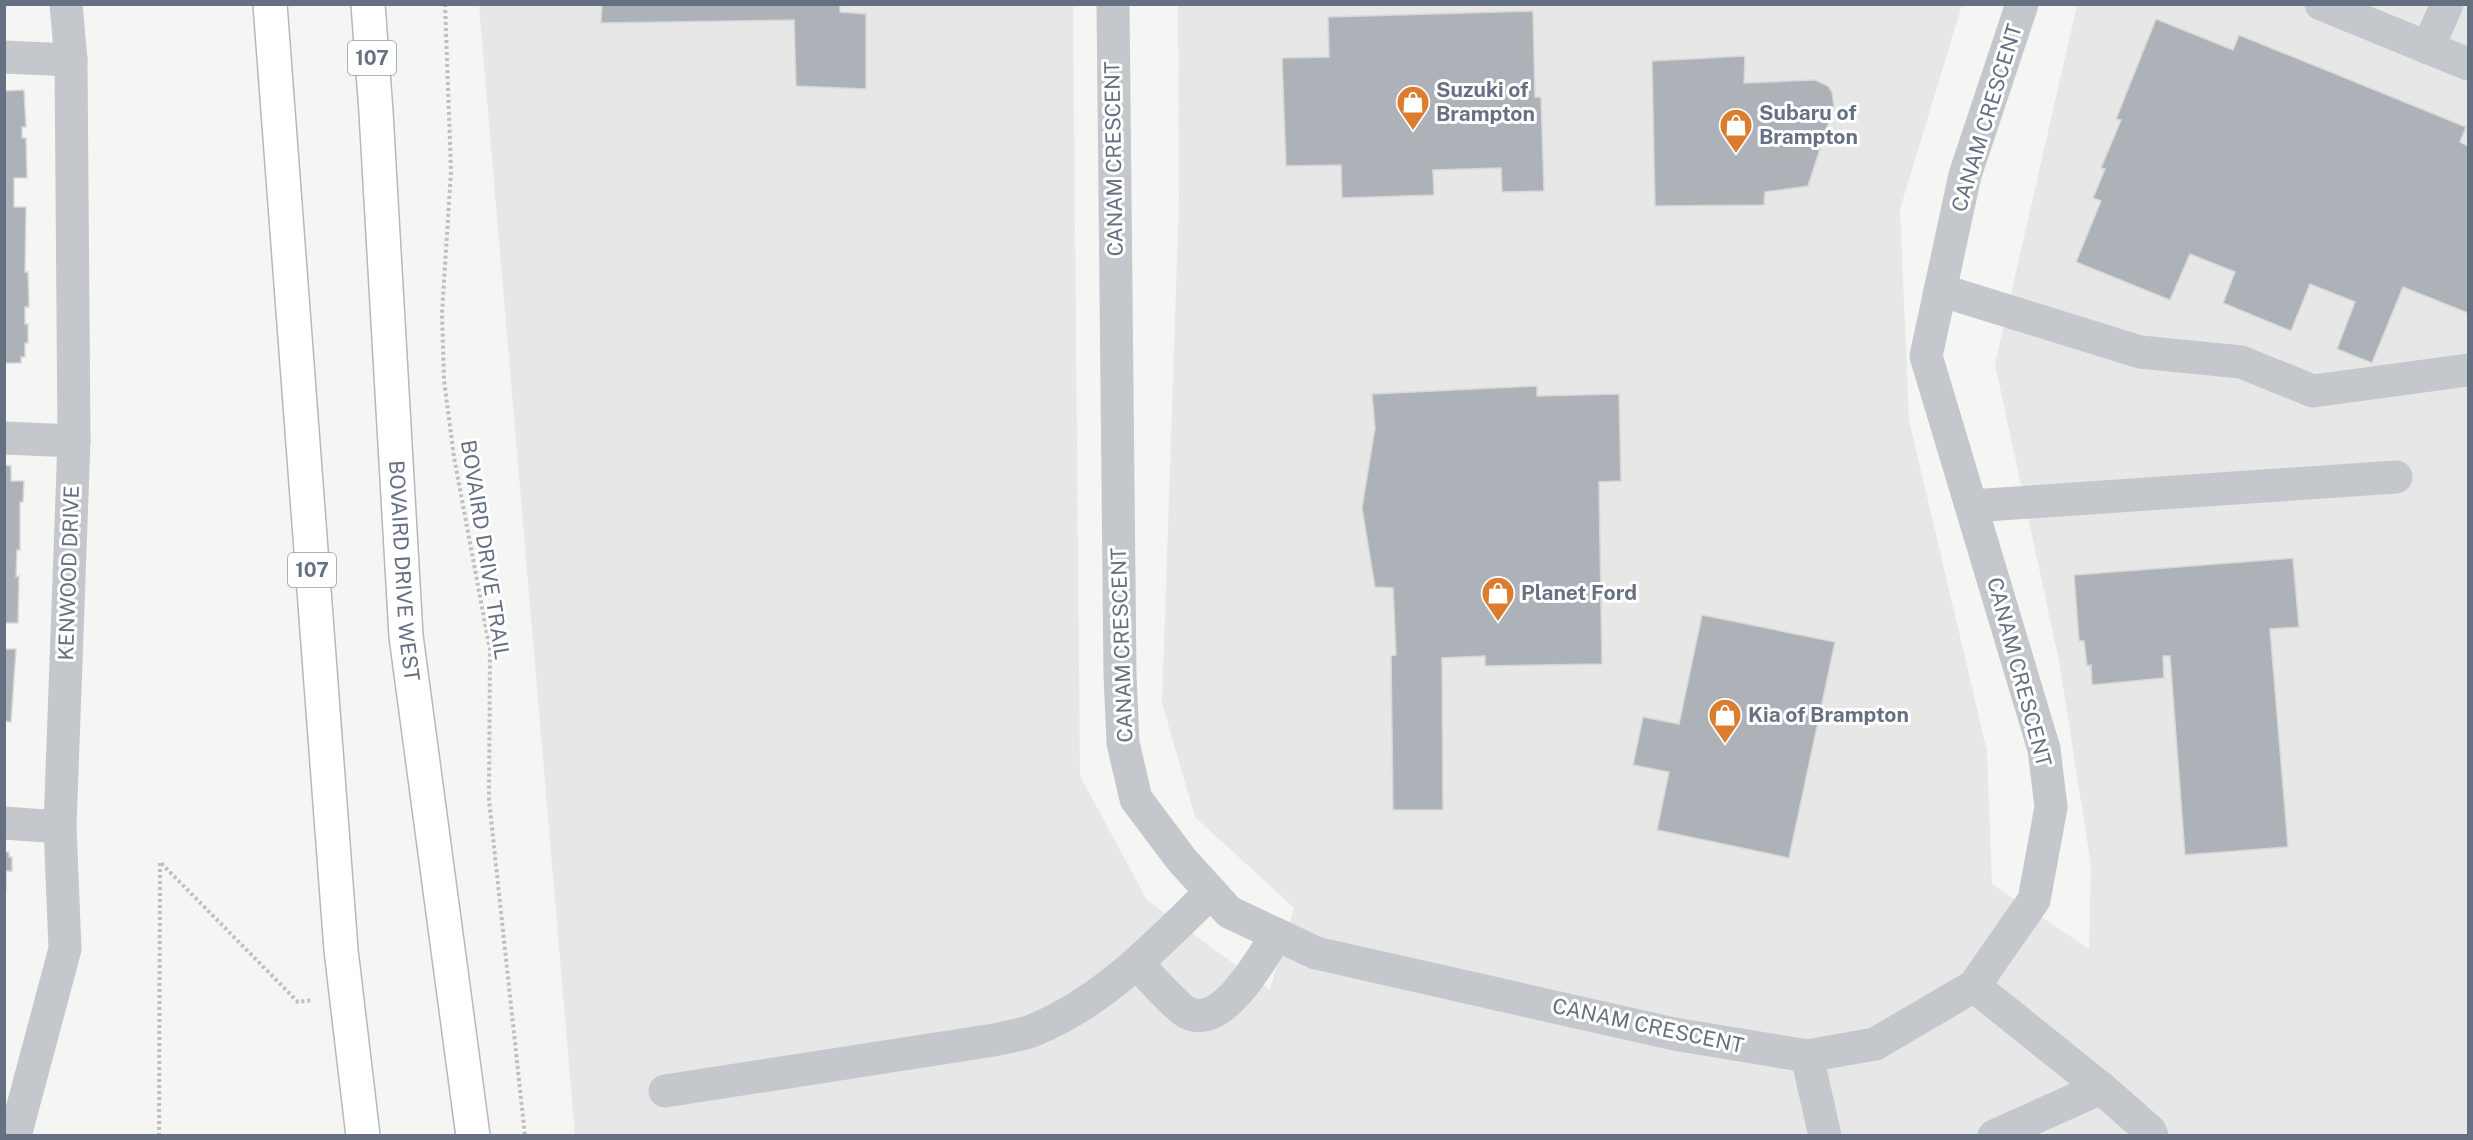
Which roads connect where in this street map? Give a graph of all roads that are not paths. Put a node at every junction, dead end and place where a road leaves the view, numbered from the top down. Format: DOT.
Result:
graph roads {
  1 [pos="66,4"];
  2 [pos="270,4"];
  3 [pos="368,4"];
  4 [pos="1113,4"];
  5 [pos="2022,4"];
  6 [pos="2321,4"];
  7 [pos="2446,4"];
  8 [pos="2428,48"];
  9 [pos="4,57"];
  10 [pos="71,60"];
  11 [pos="2469,64"];
  12 [pos="1940,290"];
  13 [pos="2469,370"];
  14 [pos="4,438"];
  15 [pos="74,441"];
  16 [pos="2396,477"];
  17 [pos="1972,506"];
  18 [pos="4,823"];
  19 [pos="60,827"];
  20 [pos="1211,892"];
  21 [pos="1276,935"];
  22 [pos="1137,963"];
  23 [pos="1974,986"];
  24 [pos="1808,1056"];
  25 [pos="2101,1089"];
  26 [pos="665,1090"];
  27 [pos="15,1136"];
  28 [pos="363,1136"];
  29 [pos="473,1136"];
  30 [pos="1825,1136"];
  31 [pos="1994,1136"];
  32 [pos="2152,1136"];
  1 -- 10 [label="street, KENWOOD DRIVE"];
  2 -- 28 [label="main road, 107"];
  3 -- 29 [label="main road, BOVAIRD DRIVE WEST / 107"];
  4 -- 20 [label="street, CANAM CRESCENT"];
  5 -- 12 [label="street, CANAM CRESCENT"];
  6 -- 8 [label="street"];
  7 -- 8 [label="street"];
  8 -- 11 [label="street"];
  9 -- 10 [label="street"];
  10 -- 15 [label="street, KENWOOD DRIVE"];
  12 -- 13 [label="street"];
  12 -- 17 [label="street, CANAM CRESCENT"];
  14 -- 15 [label="street"];
  15 -- 19 [label="street, KENWOOD DRIVE"];
  16 -- 17 [label="street"];
  17 -- 23 [label="street, CANAM CRESCENT"];
  18 -- 19 [label="street"];
  19 -- 27 [label="street, KENWOOD DRIVE"];
  20 -- 21 [label="street, CANAM CRESCENT"];
  20 -- 22 [label="street"];
  21 -- 22 [label="street"];
  21 -- 24 [label="street, CANAM CRESCENT"];
  22 -- 26 [label="street"];
  23 -- 24 [label="street, CANAM CRESCENT"];
  23 -- 25 [label="street"];
  24 -- 30 [label="street"];
  25 -- 31 [label="street"];
  25 -- 32 [label="street"];
}
